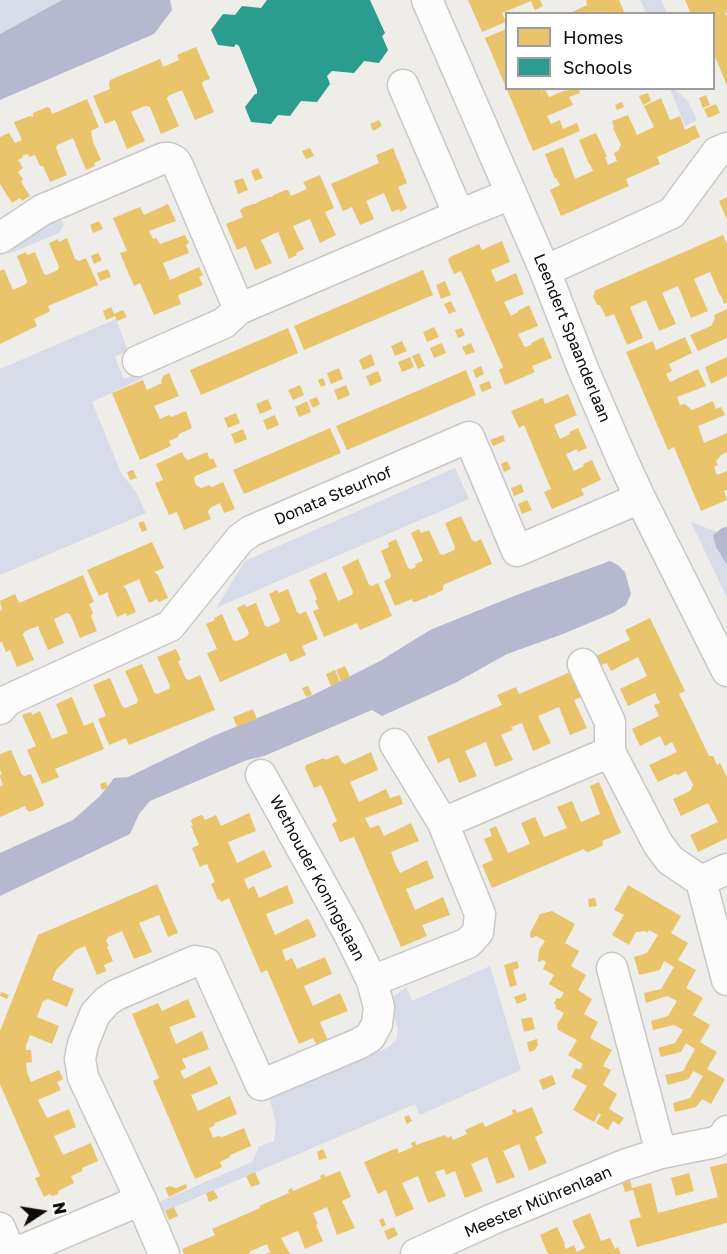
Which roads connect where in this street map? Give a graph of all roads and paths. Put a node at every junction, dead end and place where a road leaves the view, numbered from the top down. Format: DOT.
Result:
graph roads {
  1 [pos="427,0"];
  2 [pos="403,85"];
  3 [pos="727,148"];
  4 [pos="511,194"];
  5 [pos="459,215"];
  6 [pos="0,238"];
  7 [pos="545,271"];
  8 [pos="240,309"];
  9 [pos="138,361"];
  10 [pos="640,498"];
  11 [pos="583,664"];
  12 [pos="727,672"];
  13 [pos="0,709"];
  14 [pos="395,744"];
  15 [pos="610,752"];
  16 [pos="261,775"];
  17 [pos="443,823"];
  18 [pos="714,875"];
  19 [pos="612,968"];
  20 [pos="727,980"];
  21 [pos="372,981"];
  22 [pos="727,1131"];
  23 [pos="661,1153"];
  24 [pos="141,1200"];
  25 [pos="0,1228"];
  26 [pos="13,1254"];
  27 [pos="164,1254"];
  28 [pos="416,1254"];
  1 -- 4 [label="street, Leendert Spaanderlaan"];
  2 -- 5 [label="street"];
  3 -- 7 [label="street"];
  4 -- 5 [label="street"];
  4 -- 7 [label="street, Leendert Spaanderlaan"];
  5 -- 8 [label="street"];
  6 -- 8 [label="street"];
  7 -- 10 [label="street, Leendert Spaanderlaan"];
  8 -- 9 [label="street"];
  10 -- 12 [label="street, Leendert Spaanderlaan"];
  10 -- 13 [label="street, Donata Steurhof"];
  11 -- 15 [label="street"];
  14 -- 17 [label="street, Wethouder Koningslaan"];
  15 -- 17 [label="street"];
  15 -- 18 [label="street"];
  16 -- 21 [label="street, Wethouder Koningslaan"];
  17 -- 21 [label="street, Wethouder Koningslaan"];
  18 -- 20 [label="street"];
  19 -- 23 [label="street"];
  21 -- 24 [label="street, Wethouder Koningslaan"];
  22 -- 23 [label="street, Meester Mührenlaan"];
  23 -- 28 [label="street, Meester Mührenlaan"];
  24 -- 26 [label="street"];
  24 -- 27 [label="street"];
  25 -- 26 [label="street"];
}
